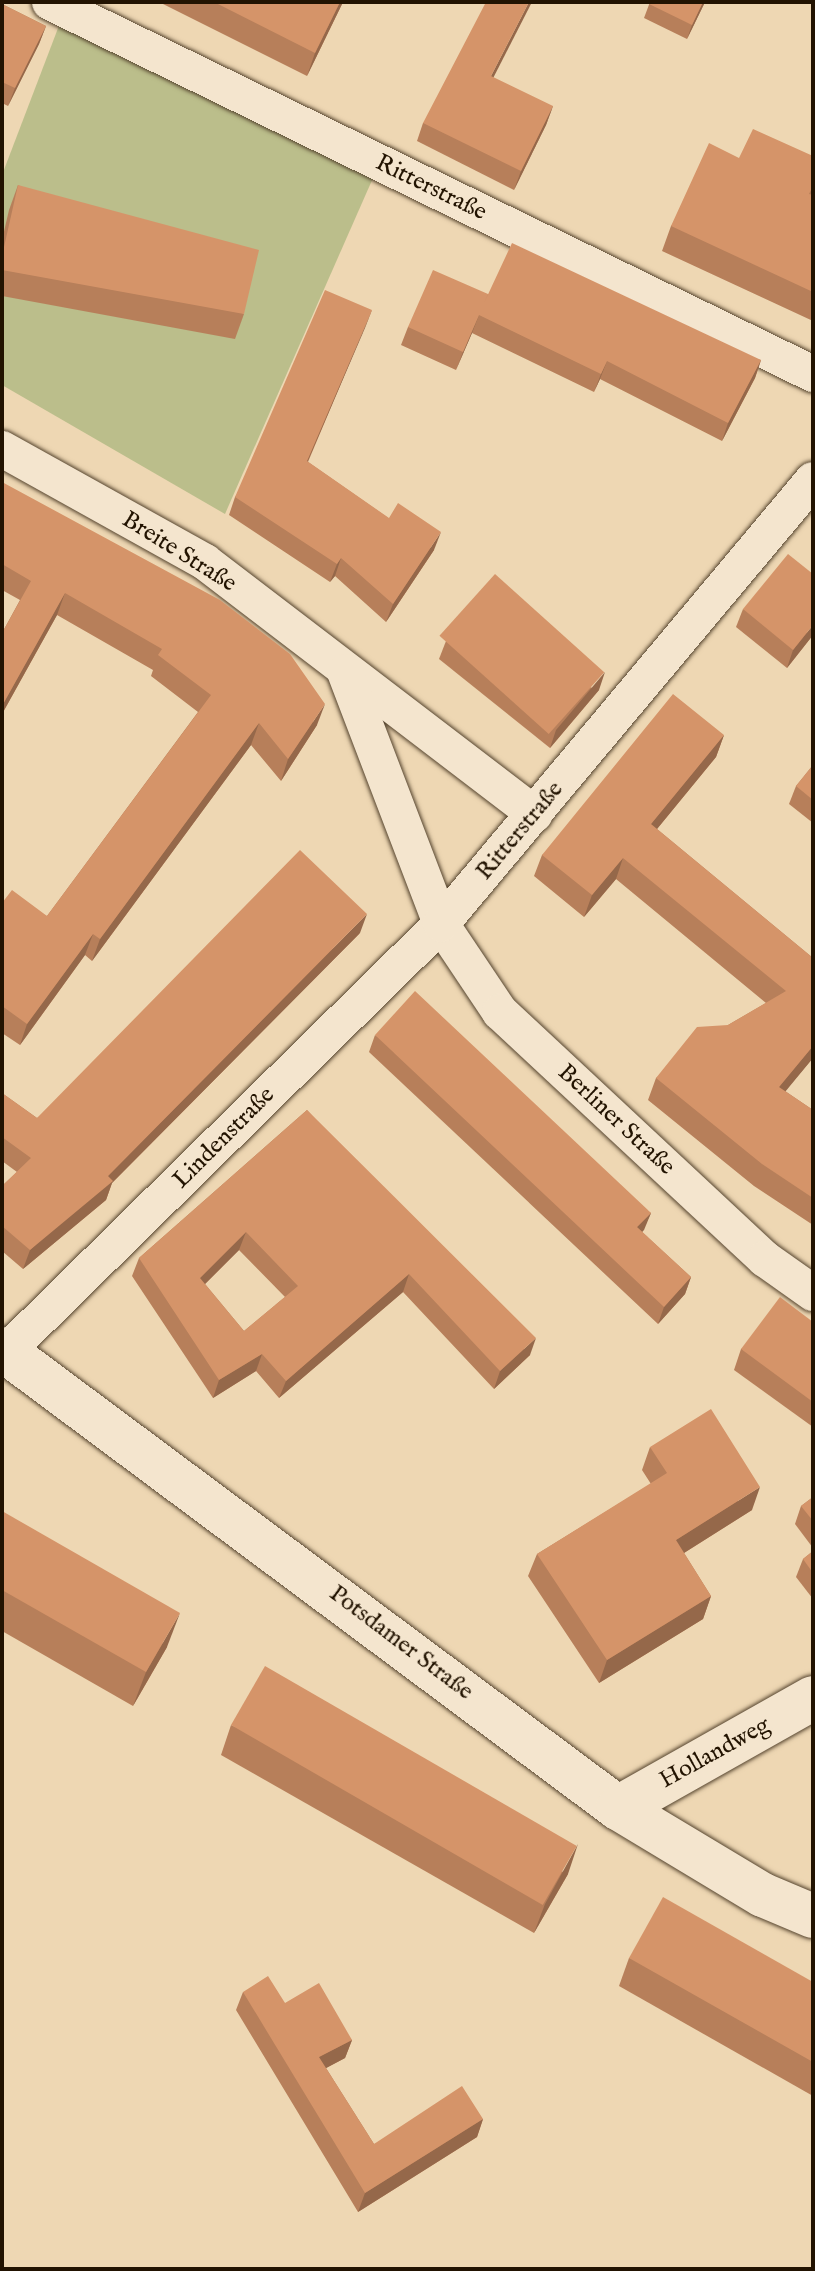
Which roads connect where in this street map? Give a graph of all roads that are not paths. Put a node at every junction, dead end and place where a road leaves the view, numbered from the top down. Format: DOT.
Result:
graph roads {
  1 [pos="50,2"];
  2 [pos="813,374"];
  3 [pos="2,449"];
  4 [pos="813,480"];
  5 [pos="345,672"];
  6 [pos="535,814"];
  7 [pos="441,924"];
  8 [pos="813,1293"];
  9 [pos="4,1350"];
  10 [pos="813,1698"];
  11 [pos="618,1808"];
  12 [pos="813,1916"];
  1 -- 2 [label="street, Ritterstraße"];
  3 -- 5 [label="street, Breite Straße"];
  4 -- 6 [label="street, Ritterstraße"];
  5 -- 6 [label="street, Breite Straße"];
  5 -- 7 [label="street"];
  6 -- 7 [label="street, Ritterstraße"];
  7 -- 8 [label="street, Berliner Straße"];
  7 -- 9 [label="street, Lindenstraße"];
  9 -- 11 [label="street, Potsdamer Straße"];
  10 -- 11 [label="street, Hollandweg"];
  11 -- 12 [label="street, Potsdamer Straße"];
}
